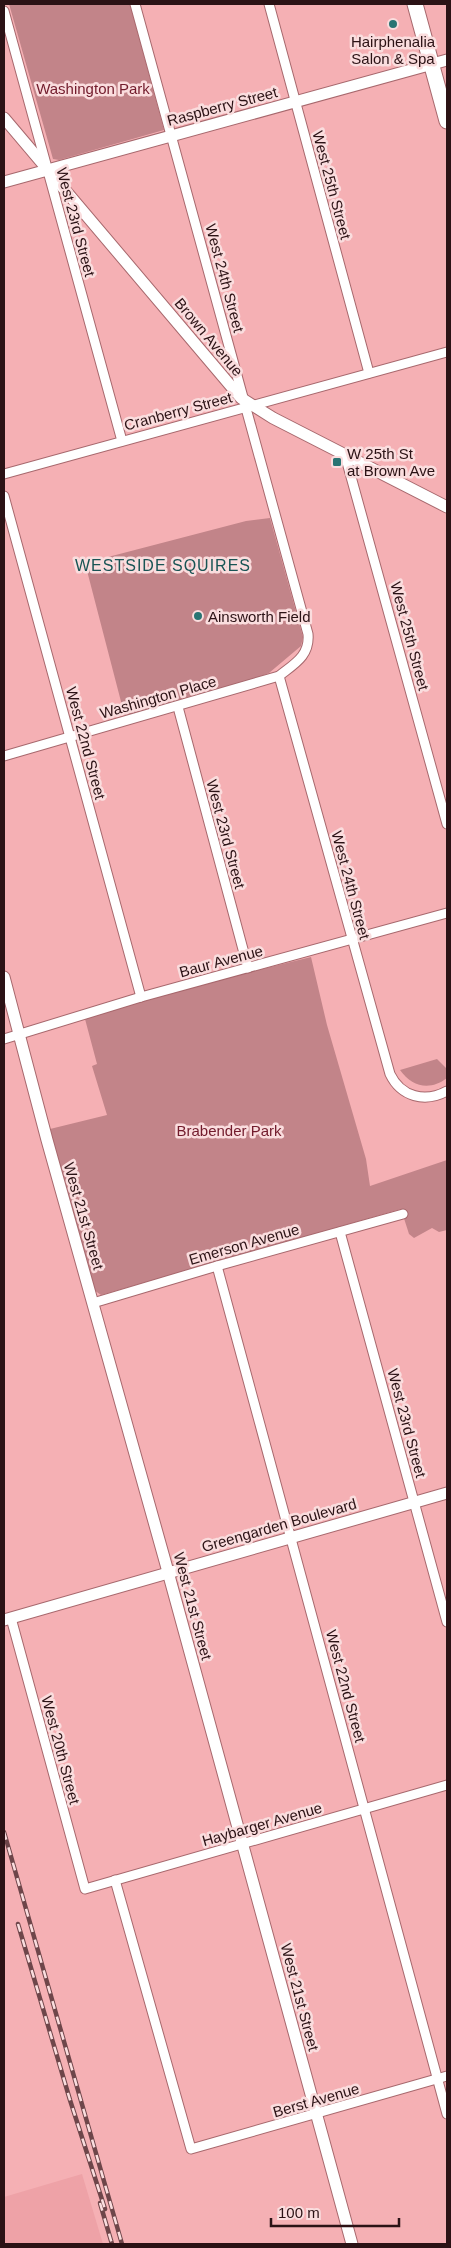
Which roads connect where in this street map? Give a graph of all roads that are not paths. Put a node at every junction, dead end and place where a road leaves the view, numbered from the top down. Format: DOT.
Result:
graph roads {
  1 [pos="135,4"];
  2 [pos="268,4"];
  3 [pos="415,4"];
  4 [pos="4,11"];
  5 [pos="447,60"];
  6 [pos="432,64"];
  7 [pos="295,102"];
  8 [pos="4,118"];
  9 [pos="447,121"];
  10 [pos="171,136"];
  11 [pos="47,170"];
  12 [pos="4,182"];
  13 [pos="447,352"];
  14 [pos="369,373"];
  15 [pos="248,404"];
  16 [pos="122,441"];
  17 [pos="345,455"];
  18 [pos="4,474"];
  19 [pos="4,496"];
  20 [pos="447,507"];
  21 [pos="308,647"];
  22 [pos="279,676"];
  23 [pos="178,707"];
  24 [pos="70,737"];
  25 [pos="4,756"];
  26 [pos="447,824"];
  27 [pos="447,913"];
  28 [pos="351,940"];
  29 [pos="248,968"];
  30 [pos="4,977"];
  31 [pos="141,997"];
  32 [pos="19,1034"];
  33 [pos="4,1039"];
  34 [pos="447,1091"];
  35 [pos="403,1214"];
  36 [pos="340,1232"];
  37 [pos="216,1266"];
  38 [pos="93,1303"];
  39 [pos="447,1492"];
  40 [pos="414,1502"];
  41 [pos="291,1537"];
  42 [pos="168,1573"];
  43 [pos="8,1619"];
  44 [pos="447,1622"];
  45 [pos="447,1786"];
  46 [pos="365,1809"];
  47 [pos="243,1844"];
  48 [pos="115,1880"];
  49 [pos="85,1888"];
  50 [pos="447,2076"];
  51 [pos="438,2079"];
  52 [pos="316,2114"];
  53 [pos="447,2114"];
  54 [pos="352,2244"];
  1 -- 10 [label="street, West 24th Street"];
  2 -- 7 [label="street, West 25th Street"];
  3 -- 6 [label="main road"];
  4 -- 11 [label="street, West 23rd Street"];
  5 -- 6 [label="street, Raspberry Street"];
  6 -- 7 [label="street, Raspberry Street"];
  6 -- 9 [label="main road"];
  7 -- 10 [label="street, Raspberry Street"];
  7 -- 14 [label="street, West 25th Street"];
  8 -- 11 [label="street, Brown Avenue"];
  10 -- 11 [label="street, Raspberry Street"];
  10 -- 15 [label="street, West 24th Street"];
  11 -- 12 [label="street, Raspberry Street"];
  11 -- 15 [label="street, Brown Avenue"];
  11 -- 16 [label="street, West 23rd Street"];
  13 -- 14 [label="street, Cranberry Street"];
  14 -- 15 [label="street, Cranberry Street"];
  15 -- 16 [label="street, Cranberry Street"];
  15 -- 17 [label="street, Brown Avenue"];
  15 -- 21 [label="street, West 24th Street"];
  16 -- 18 [label="street, Cranberry Street"];
  17 -- 20 [label="street, Brown Avenue"];
  17 -- 26 [label="street, West 25th Street"];
  19 -- 24 [label="street, West 22nd Street"];
  21 -- 22 [label="street, Washington Place"];
  22 -- 23 [label="street, Washington Place"];
  22 -- 28 [label="street, West 24th Street"];
  23 -- 24 [label="street, Washington Place"];
  23 -- 29 [label="street, West 23rd Street"];
  24 -- 25 [label="street, Washington Place"];
  24 -- 31 [label="street, West 22nd Street"];
  27 -- 28 [label="street, Baur Avenue"];
  28 -- 29 [label="street, Baur Avenue"];
  28 -- 34 [label="street, West 24th Street"];
  29 -- 31 [label="street, Baur Avenue"];
  30 -- 32 [label="street, West 21st Street"];
  31 -- 32 [label="street, Baur Avenue"];
  32 -- 33 [label="street, Baur Avenue"];
  32 -- 38 [label="street, West 21st Street"];
  35 -- 36 [label="street, Emerson Avenue"];
  36 -- 37 [label="street, Emerson Avenue"];
  36 -- 40 [label="street, West 23rd Street"];
  37 -- 38 [label="street, Emerson Avenue"];
  37 -- 41 [label="street, West 22nd Street"];
  38 -- 42 [label="street, West 21st Street"];
  39 -- 40 [label="street, Greengarden Boulevard"];
  40 -- 41 [label="street, Greengarden Boulevard"];
  40 -- 44 [label="street, West 23rd Street"];
  41 -- 42 [label="street, Greengarden Boulevard"];
  41 -- 46 [label="street, West 22nd Street"];
  42 -- 43 [label="street, Greengarden Boulevard"];
  42 -- 47 [label="street, West 21st Street"];
  43 -- 49 [label="street, West 20th Street"];
  45 -- 46 [label="street, Haybarger Avenue"];
  46 -- 47 [label="street, Haybarger Avenue"];
  46 -- 51 [label="street, West 22nd Street"];
  47 -- 48 [label="street, Haybarger Avenue"];
  47 -- 52 [label="street, West 21st Street"];
  48 -- 49 [label="street, Haybarger Avenue"];
  48 -- 52 [label="street, Berst Avenue"];
  50 -- 51 [label="street, Berst Avenue"];
  51 -- 52 [label="street, Berst Avenue"];
  51 -- 53 [label="street, West 22nd Street"];
  52 -- 54 [label="street, West 21st Street"];
}
